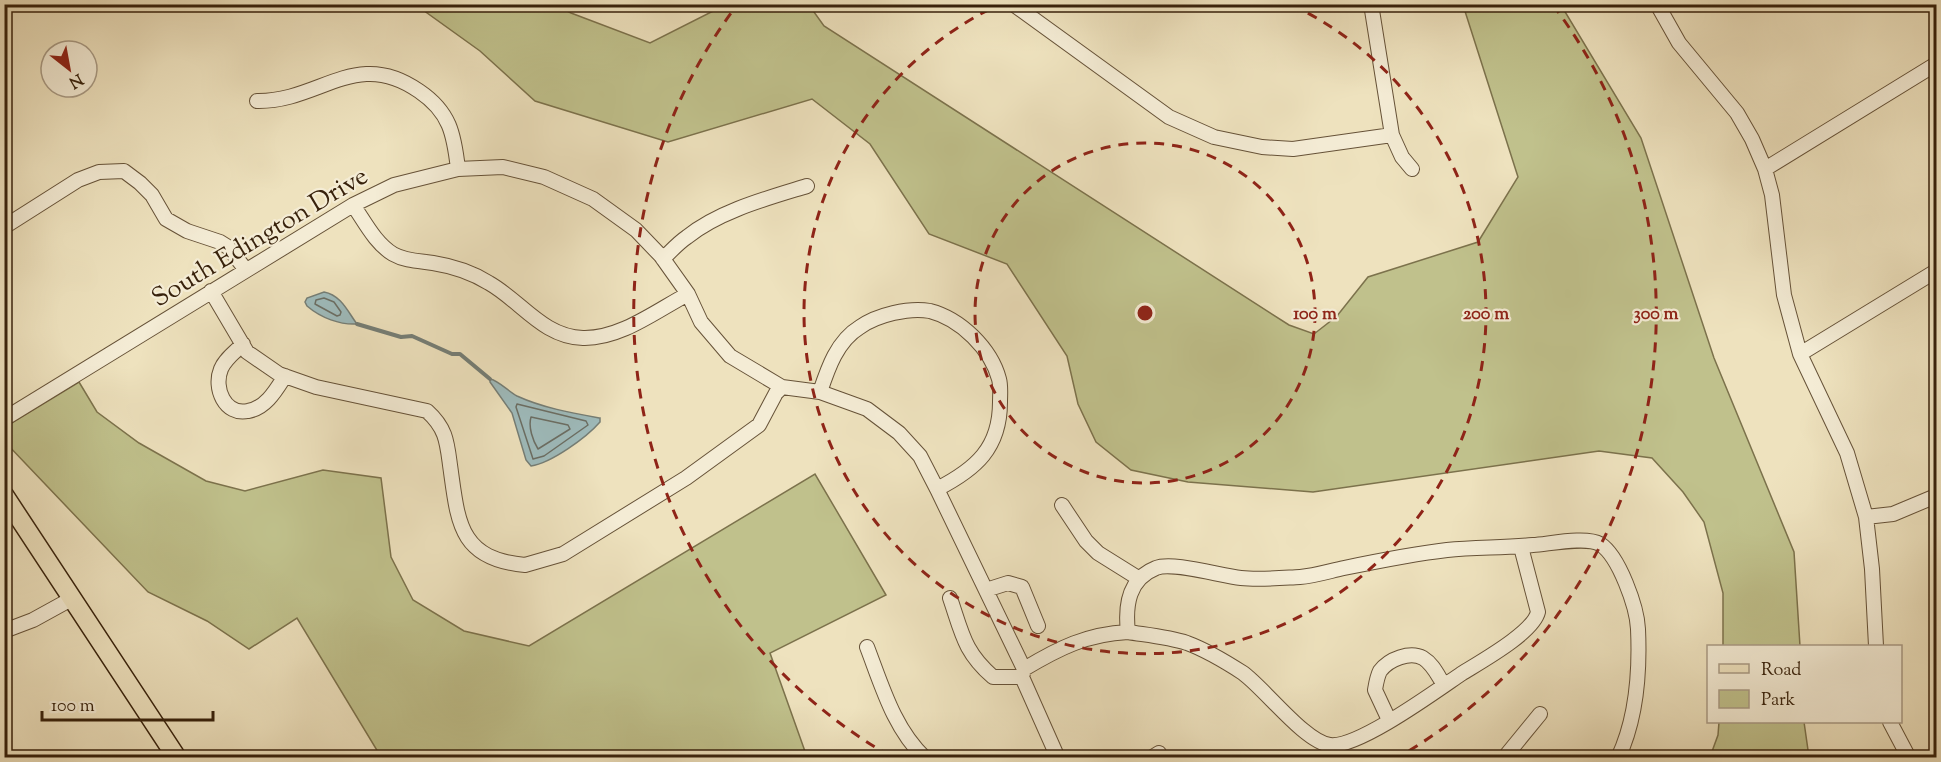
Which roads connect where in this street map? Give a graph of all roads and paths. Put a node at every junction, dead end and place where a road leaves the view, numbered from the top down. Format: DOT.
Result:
graph roads {
  1 [pos="1013,4"];
  2 [pos="1371,4"];
  3 [pos="1657,4"];
  4 [pos="1936,64"];
  5 [pos="257,101"];
  6 [pos="1392,135"];
  7 [pos="458,169"];
  8 [pos="1412,169"];
  9 [pos="1765,169"];
  10 [pos="807,186"];
  11 [pos="353,205"];
  12 [pos="4,226"];
  13 [pos="663,259"];
  14 [pos="246,270"];
  15 [pos="1936,271"];
  16 [pos="211,291"];
  17 [pos="688,294"];
  18 [pos="243,344"];
  19 [pos="1800,354"];
  20 [pos="285,376"];
  21 [pos="782,387"];
  22 [pos="820,392"];
  23 [pos="4,419"];
  24 [pos="937,489"];
  25 [pos="4,495"];
  26 [pos="1936,495"];
  27 [pos="1062,505"];
  28 [pos="1866,517"];
  29 [pos="1521,547"];
  30 [pos="1138,578"];
  31 [pos="986,590"];
  32 [pos="73,598"];
  33 [pos="950,598"];
  34 [pos="1038,626"];
  35 [pos="4,631"];
  36 [pos="1128,632"];
  37 [pos="1876,645"];
  38 [pos="867,647"];
  39 [pos="1023,673"];
  40 [pos="1444,686"];
  41 [pos="1540,714"];
  42 [pos="1389,720"];
  43 [pos="1891,723"];
  44 [pos="177,758"];
  45 [pos="925,758"];
  46 [pos="1058,758"];
  47 [pos="1504,758"];
  48 [pos="1618,758"];
  49 [pos="1909,758"];
  1 -- 6 [label="street"];
  2 -- 6 [label="street"];
  3 -- 9 [label="street"];
  4 -- 9 [label="street"];
  5 -- 7 [label="street"];
  6 -- 8 [label="street"];
  7 -- 11 [label="street, South Edington Drive"];
  7 -- 13 [label="street, South Edington Drive"];
  9 -- 19 [label="street"];
  10 -- 13 [label="street"];
  11 -- 14 [label="street, South Edington Drive"];
  11 -- 17 [label="street"];
  12 -- 14 [label="street"];
  13 -- 17 [label="street, South Edington Drive"];
  14 -- 16 [label="street, South Edington Drive"];
  15 -- 19 [label="street"];
  16 -- 18 [label="street"];
  16 -- 23 [label="street, South Edington Drive"];
  17 -- 21 [label="street, South Edington Drive"];
  18 -- 20 [label="street"];
  18 -- 20 [label="street"];
  19 -- 28 [label="street"];
  20 -- 21 [label="street"];
  21 -- 22 [label="street, South Edington Drive"];
  22 -- 24 [label="street, South Edington Drive"];
  22 -- 24 [label="street"];
  24 -- 31 [label="street, South Edington Drive"];
  25 -- 32 [label="main road"];
  26 -- 28 [label="street"];
  27 -- 30 [label="street"];
  28 -- 37 [label="street"];
  29 -- 30 [label="street"];
  29 -- 40 [label="street"];
  29 -- 48 [label="street"];
  30 -- 36 [label="street"];
  31 -- 34 [label="street"];
  31 -- 39 [label="street, South Edington Drive"];
  32 -- 35 [label="street"];
  32 -- 44 [label="main road"];
  33 -- 39 [label="street"];
  36 -- 39 [label="street"];
  36 -- 42 [label="street"];
  38 -- 45 [label="street"];
  39 -- 46 [label="street, South Edington Drive"];
  40 -- 42 [label="street"];
  40 -- 42 [label="street"];
  41 -- 47 [label="street"];
  43 -- 49 [label="street"];
}
